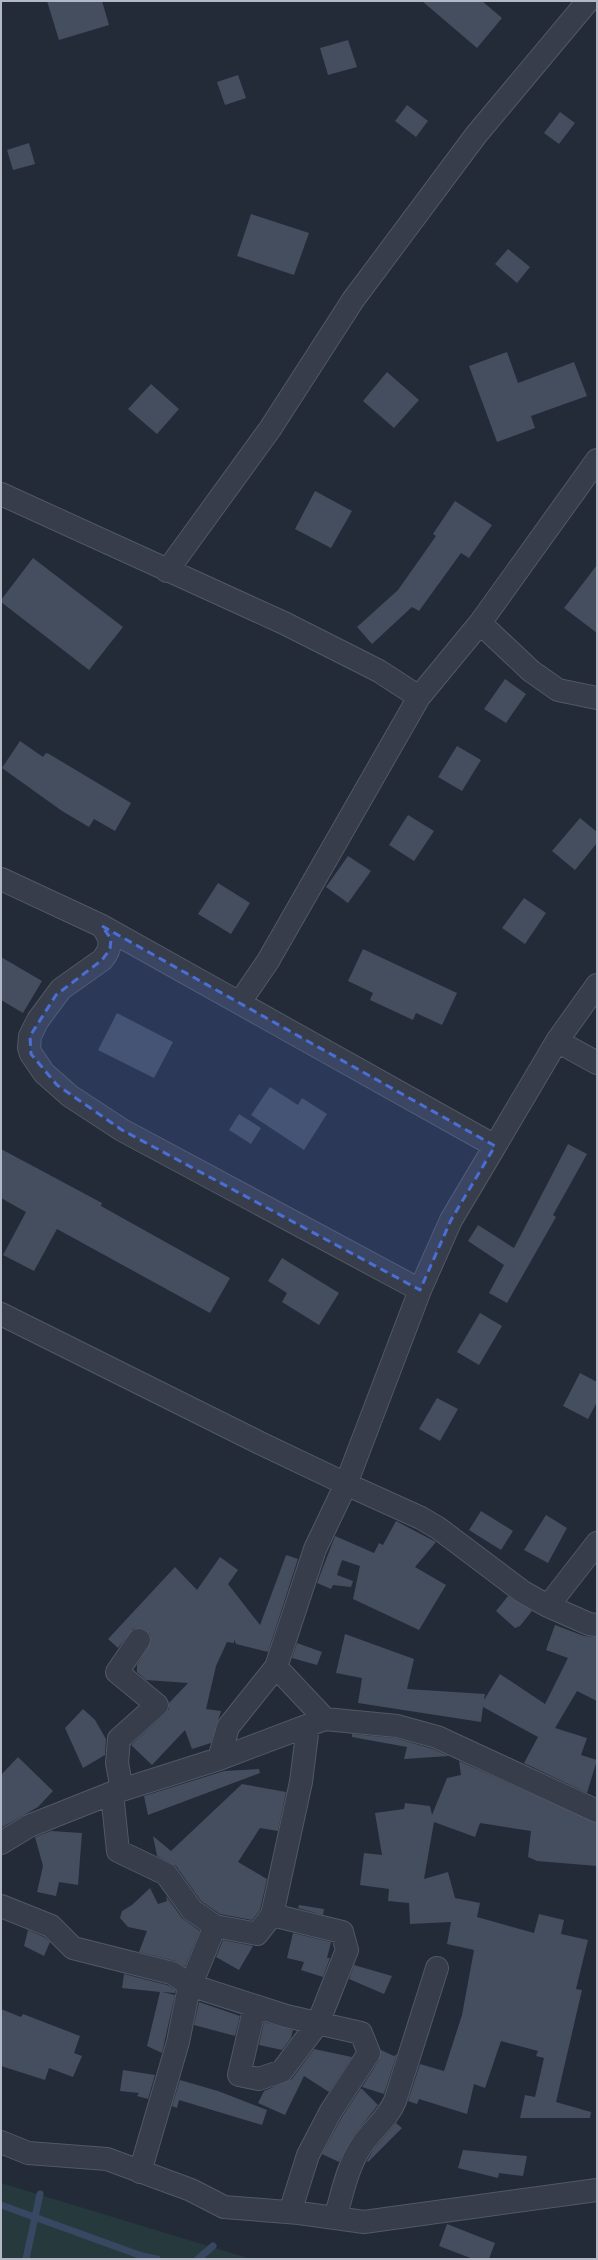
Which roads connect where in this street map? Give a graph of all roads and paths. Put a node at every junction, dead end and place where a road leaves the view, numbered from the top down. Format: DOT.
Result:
graph roads {
  1 [pos="588,1"];
  2 [pos="597,460"];
  3 [pos="1,494"];
  4 [pos="167,571"];
  5 [pos="480,623"];
  6 [pos="419,697"];
  7 [pos="597,698"];
  8 [pos="1,879"];
  9 [pos="102,926"];
  10 [pos="597,985"];
  11 [pos="240,1002"];
  12 [pos="557,1041"];
  13 [pos="597,1063"];
  14 [pos="495,1146"];
  15 [pos="420,1290"];
  16 [pos="1,1314"];
  17 [pos="346,1484"];
  18 [pos="597,1543"];
  19 [pos="548,1606"];
  20 [pos="597,1625"];
  21 [pos="139,1640"];
  22 [pos="276,1667"];
  23 [pos="317,1722"];
  24 [pos="219,1759"];
  25 [pos="117,1791"];
  26 [pos="597,1811"];
  27 [pos="1,1843"];
  28 [pos="1,1906"];
  29 [pos="272,1915"];
  30 [pos="215,1926"];
  31 [pos="437,1968"];
  32 [pos="190,1985"];
  33 [pos="255,2006"];
  34 [pos="318,2023"];
  35 [pos="1,2142"];
  36 [pos="140,2172"];
  37 [pos="597,2190"];
  38 [pos="290,2212"];
  39 [pos="335,2218"];
  1 -- 4 [label="street"];
  2 -- 5 [label="street"];
  3 -- 4 [label="street"];
  4 -- 6 [label="street"];
  5 -- 6 [label="street"];
  5 -- 7 [label="street"];
  6 -- 11 [label="street"];
  8 -- 9 [label="street"];
  9 -- 11 [label="street"];
  9 -- 15 [label="street"];
  10 -- 12 [label="street"];
  11 -- 14 [label="street"];
  12 -- 13 [label="street"];
  12 -- 14 [label="street"];
  14 -- 15 [label="street"];
  15 -- 17 [label="street"];
  16 -- 17 [label="street"];
  17 -- 19 [label="street"];
  17 -- 22 [label="street"];
  18 -- 19 [label="street"];
  19 -- 20 [label="street"];
  21 -- 25 [label="street"];
  22 -- 23 [label="street"];
  22 -- 24 [label="street"];
  23 -- 24 [label="street"];
  23 -- 26 [label="street"];
  23 -- 29 [label="street"];
  24 -- 25 [label="street"];
  25 -- 27 [label="street"];
  25 -- 30 [label="street"];
  28 -- 32 [label="street"];
  29 -- 30 [label="street"];
  29 -- 34 [label="street"];
  30 -- 32 [label="street"];
  31 -- 39 [label="street"];
  32 -- 33 [label="street"];
  32 -- 36 [label="street"];
  33 -- 34 [label="street"];
  33 -- 34 [label="street"];
  34 -- 38 [label="street"];
  35 -- 36 [label="street"];
  36 -- 38 [label="street"];
  37 -- 39 [label="street"];
  38 -- 39 [label="street"];
}
